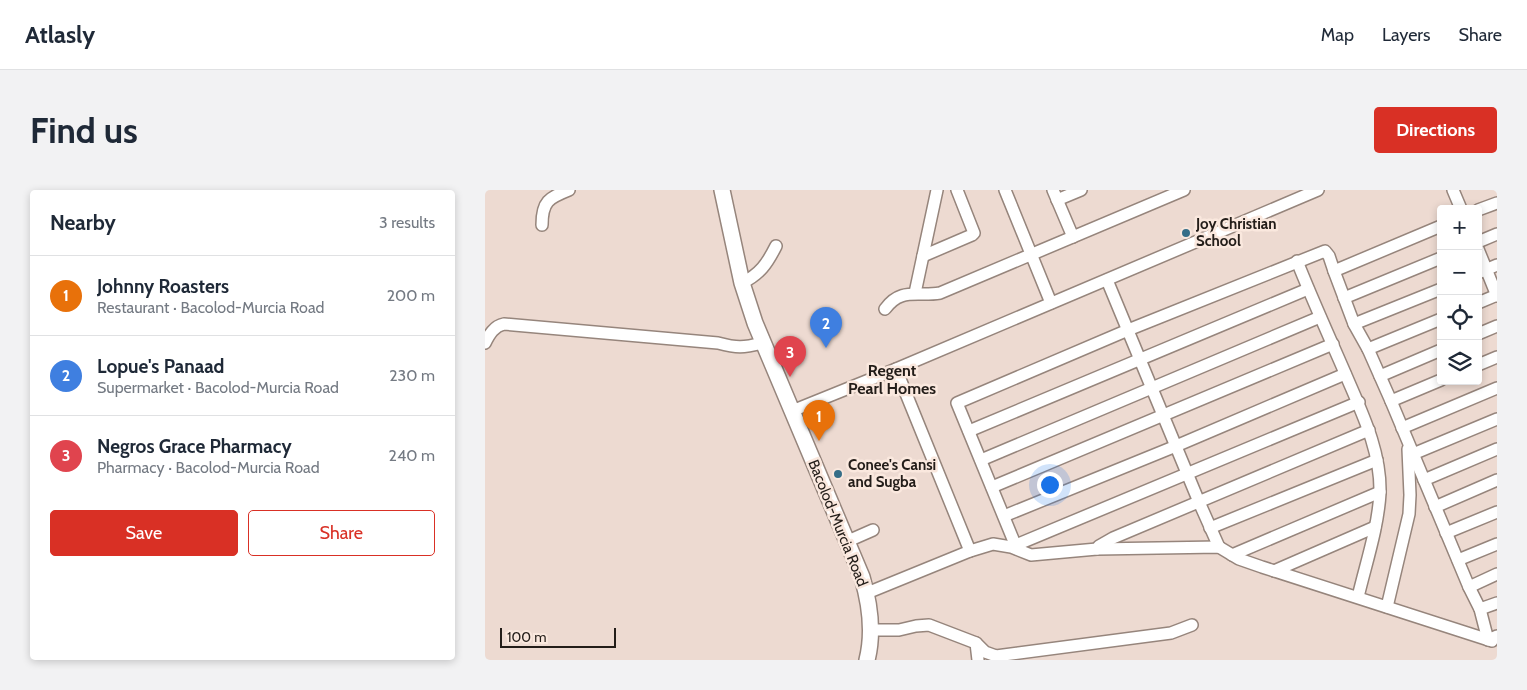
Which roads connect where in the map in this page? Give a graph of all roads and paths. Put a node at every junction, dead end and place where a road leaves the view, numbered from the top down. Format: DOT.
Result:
graph roads {
  1 [pos="569,190"];
  2 [pos="722,190"];
  3 [pos="937,190"];
  4 [pos="957,190"];
  5 [pos="1005,190"];
  6 [pos="1081,190"];
  7 [pos="1184,190"];
  8 [pos="1317,190"];
  9 [pos="1453,190"];
  10 [pos="1055,195"];
  11 [pos="1497,203"];
  12 [pos="1459,205"];
  13 [pos="1482,209"];
  14 [pos="542,225"];
  15 [pos="1437,228"];
  16 [pos="1497,234"];
  17 [pos="1073,237"];
  18 [pos="1482,240"];
  19 [pos="776,246"];
  20 [pos="1478,250"];
  21 [pos="1033,255"];
  22 [pos="923,256"];
  23 [pos="1437,260"];
  24 [pos="1297,261"];
  25 [pos="1487,269"];
  26 [pos="1334,271"];
  27 [pos="1107,280"];
  28 [pos="742,283"];
  29 [pos="1308,289"];
  30 [pos="1437,291"];
  31 [pos="915,293"];
  32 [pos="1497,295"];
  33 [pos="1343,298"];
  34 [pos="1482,301"];
  35 [pos="1051,302"];
  36 [pos="885,309"];
  37 [pos="1320,317"];
  38 [pos="1437,321"];
  39 [pos="1354,324"];
  40 [pos="1497,326"];
  41 [pos="1128,330"];
  42 [pos="1482,332"];
  43 [pos="485,343"];
  44 [pos="762,343"];
  45 [pos="1333,344"];
  46 [pos="1368,349"];
  47 [pos="1437,352"];
  48 [pos="1497,357"];
  49 [pos="1139,359"];
  50 [pos="1482,363"];
  51 [pos="896,369"];
  52 [pos="1345,374"];
  53 [pos="1380,376"];
  54 [pos="1437,382"];
  55 [pos="1151,388"];
  56 [pos="1497,388"];
  57 [pos="1391,401"];
  58 [pos="1359,402"];
  59 [pos="792,411"];
  60 [pos="1163,417"];
  61 [pos="1497,419"];
  62 [pos="1402,428"];
  63 [pos="1369,430"];
  64 [pos="969,431"];
  65 [pos="1176,446"];
  66 [pos="1410,449"];
  67 [pos="1497,450"];
  68 [pos="981,460"];
  69 [pos="1377,460"];
  70 [pos="1187,473"];
  71 [pos="1424,480"];
  72 [pos="1497,480"];
  73 [pos="992,488"];
  74 [pos="1380,492"];
  75 [pos="1199,502"];
  76 [pos="1435,507"];
  77 [pos="1497,512"];
  78 [pos="1004,516"];
  79 [pos="1375,527"];
  80 [pos="1210,528"];
  81 [pos="873,530"];
  82 [pos="1446,533"];
  83 [pos="848,541"];
  84 [pos="1497,544"];
  85 [pos="1017,547"];
  86 [pos="1219,547"];
  87 [pos="1097,549"];
  88 [pos="970,551"];
  89 [pos="1233,555"];
  90 [pos="1458,560"];
  91 [pos="1274,571"];
  92 [pos="1497,574"];
  93 [pos="1469,586"];
  94 [pos="867,593"];
  95 [pos="1358,597"];
  96 [pos="1497,603"];
  97 [pos="1387,607"];
  98 [pos="1480,609"];
  99 [pos="1192,625"];
  100 [pos="872,630"];
  101 [pos="1494,640"];
  102 [pos="976,643"];
  103 [pos="867,660"];
  104 [pos="977,660"];
  1 -- 14 [label="street"];
  2 -- 28 [label="main road, Bacolod-Murcia Road"];
  3 -- 22 [label="street"];
  4 -- 22 [label="street"];
  5 -- 21 [label="street"];
  6 -- 10 [label="street"];
  7 -- 17 [label="street"];
  8 -- 27 [label="street"];
  9 -- 12 [label="street"];
  10 -- 17 [label="street"];
  11 -- 13 [label="street"];
  15 -- 26 [label="street"];
  16 -- 18 [label="street"];
  17 -- 21 [label="street"];
  19 -- 28 [label="street"];
  20 -- 25 [label="street"];
  21 -- 31 [label="street"];
  21 -- 35 [label="street"];
  22 -- 31 [label="street"];
  23 -- 33 [label="street"];
  24 -- 26 [label="street"];
  24 -- 29 [label="street"];
  24 -- 41 [label="street"];
  25 -- 32 [label="street"];
  26 -- 33 [label="street"];
  27 -- 35 [label="street"];
  27 -- 41 [label="street"];
  28 -- 44 [label="main road, Bacolod-Murcia Road"];
  29 -- 37 [label="street"];
  29 -- 49 [label="street"];
  30 -- 39 [label="street"];
  31 -- 36 [label="street"];
  32 -- 34 [label="street"];
  33 -- 39 [label="street"];
  35 -- 51 [label="street"];
  37 -- 45 [label="street"];
  37 -- 55 [label="street"];
  38 -- 46 [label="street"];
  39 -- 46 [label="street"];
  40 -- 42 [label="street"];
  41 -- 49 [label="street"];
  41 -- 64 [label="street"];
  43 -- 44 [label="street"];
  44 -- 59 [label="main road, Bacolod-Murcia Road"];
  45 -- 52 [label="street"];
  45 -- 60 [label="street"];
  46 -- 53 [label="street"];
  47 -- 53 [label="street"];
  48 -- 50 [label="street"];
  49 -- 55 [label="street"];
  49 -- 64 [label="street"];
  51 -- 59 [label="street"];
  51 -- 88 [label="street"];
  52 -- 58 [label="street"];
  52 -- 65 [label="street"];
  53 -- 57 [label="street"];
  54 -- 57 [label="street"];
  55 -- 60 [label="street"];
  55 -- 68 [label="street"];
  56 -- 62 [label="street"];
  57 -- 62 [label="street"];
  58 -- 63 [label="street"];
  58 -- 70 [label="street"];
  59 -- 83 [label="main road, Bacolod-Murcia Road"];
  60 -- 65 [label="street"];
  60 -- 73 [label="street"];
  61 -- 66 [label="street"];
  62 -- 66 [label="street"];
  63 -- 69 [label="street"];
  63 -- 75 [label="street"];
  64 -- 68 [label="street"];
  65 -- 70 [label="street"];
  65 -- 78 [label="street"];
  66 -- 71 [label="street"];
  66 -- 97 [label="street"];
  67 -- 71 [label="street"];
  68 -- 73 [label="street"];
  69 -- 74 [label="street"];
  69 -- 80 [label="street"];
  70 -- 75 [label="street"];
  70 -- 85 [label="street"];
  71 -- 76 [label="street"];
  72 -- 76 [label="street"];
  73 -- 78 [label="street"];
  74 -- 79 [label="street"];
  74 -- 89 [label="street"];
  75 -- 80 [label="street"];
  75 -- 87 [label="street"];
  76 -- 82 [label="street"];
  77 -- 82 [label="street"];
  78 -- 85 [label="street"];
  79 -- 91 [label="street"];
  79 -- 95 [label="street"];
  80 -- 86 [label="street"];
  81 -- 83 [label="street"];
  82 -- 90 [label="street"];
  83 -- 94 [label="main road, Bacolod-Murcia Road"];
  84 -- 90 [label="street"];
  85 -- 87 [label="street"];
  85 -- 88 [label="street"];
  86 -- 87 [label="street"];
  86 -- 89 [label="street"];
  88 -- 94 [label="street"];
  89 -- 91 [label="street"];
  90 -- 93 [label="street"];
  91 -- 95 [label="street"];
  92 -- 93 [label="street"];
  93 -- 98 [label="street"];
  94 -- 100 [label="main road, Bacolod-Murcia Road"];
  95 -- 97 [label="street"];
  96 -- 98 [label="street"];
  97 -- 101 [label="street"];
  98 -- 101 [label="street"];
  99 -- 102 [label="street"];
  100 -- 102 [label="street"];
  100 -- 103 [label="main road, Bacolod-Murcia Road"];
  102 -- 104 [label="street"];
}
